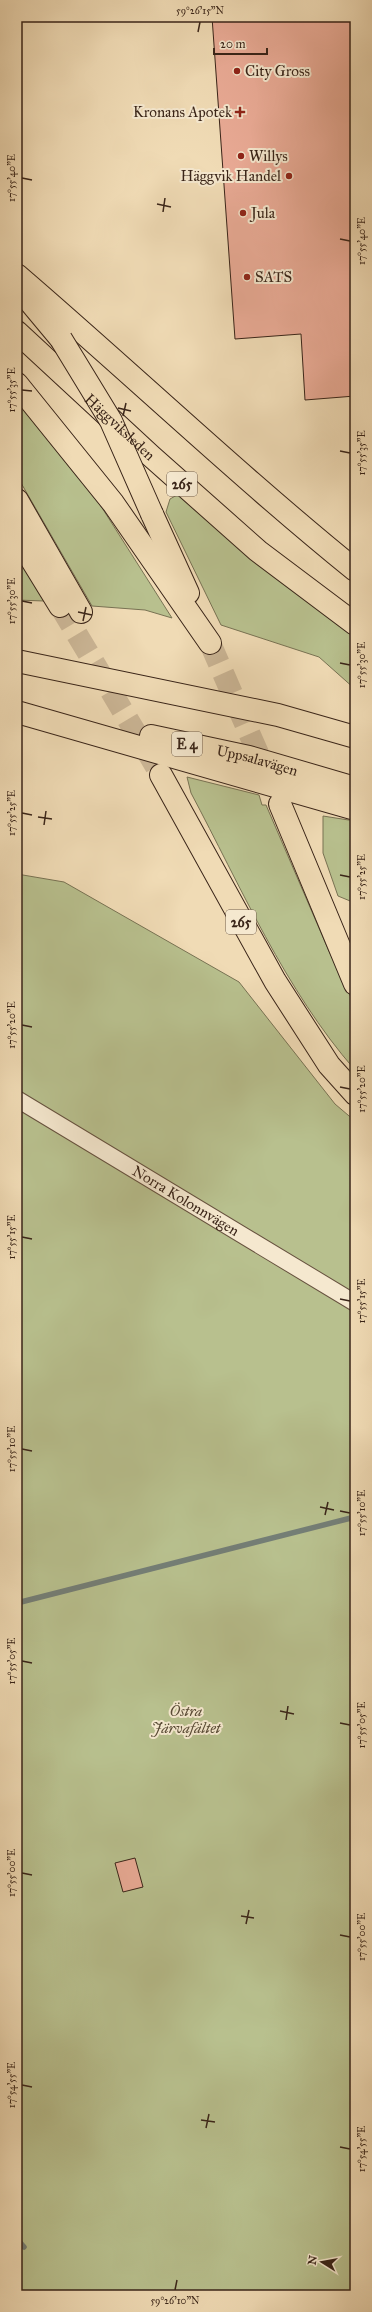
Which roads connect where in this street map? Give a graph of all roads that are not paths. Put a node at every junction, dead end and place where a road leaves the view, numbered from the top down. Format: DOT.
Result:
graph roads {
  1 [pos="17,275"];
  2 [pos="17,286"];
  3 [pos="17,332"];
  4 [pos="17,384"];
  5 [pos="17,500"];
  6 [pos="17,536"];
  7 [pos="355,570"];
  8 [pos="60,606"];
  9 [pos="81,612"];
  10 [pos="355,624"];
  11 [pos="17,661"];
  12 [pos="17,707"];
  13 [pos="17,712"];
  14 [pos="355,737"];
  15 [pos="161,776"];
  16 [pos="355,788"];
  17 [pos="280,804"];
  18 [pos="355,809"];
  19 [pos="355,984"];
  20 [pos="355,1094"];
  21 [pos="17,1099"];
  22 [pos="355,1303"];
  1 -- 7 [label="highway"];
  2 -- 4 [label="highway, bridge"];
  3 -- 10 [label="highway, Häggviksleden / 265"];
  5 -- 9 [label="highway"];
  6 -- 8 [label="highway"];
  11 -- 14 [label="highway"];
  12 -- 16 [label="highway, Uppsalavägen / E 4"];
  13 -- 18 [label="highway"];
  15 -- 20 [label="highway, 265"];
  17 -- 19 [label="highway"];
  21 -- 22 [label="street, Norra Kolonnvägen"];
}
